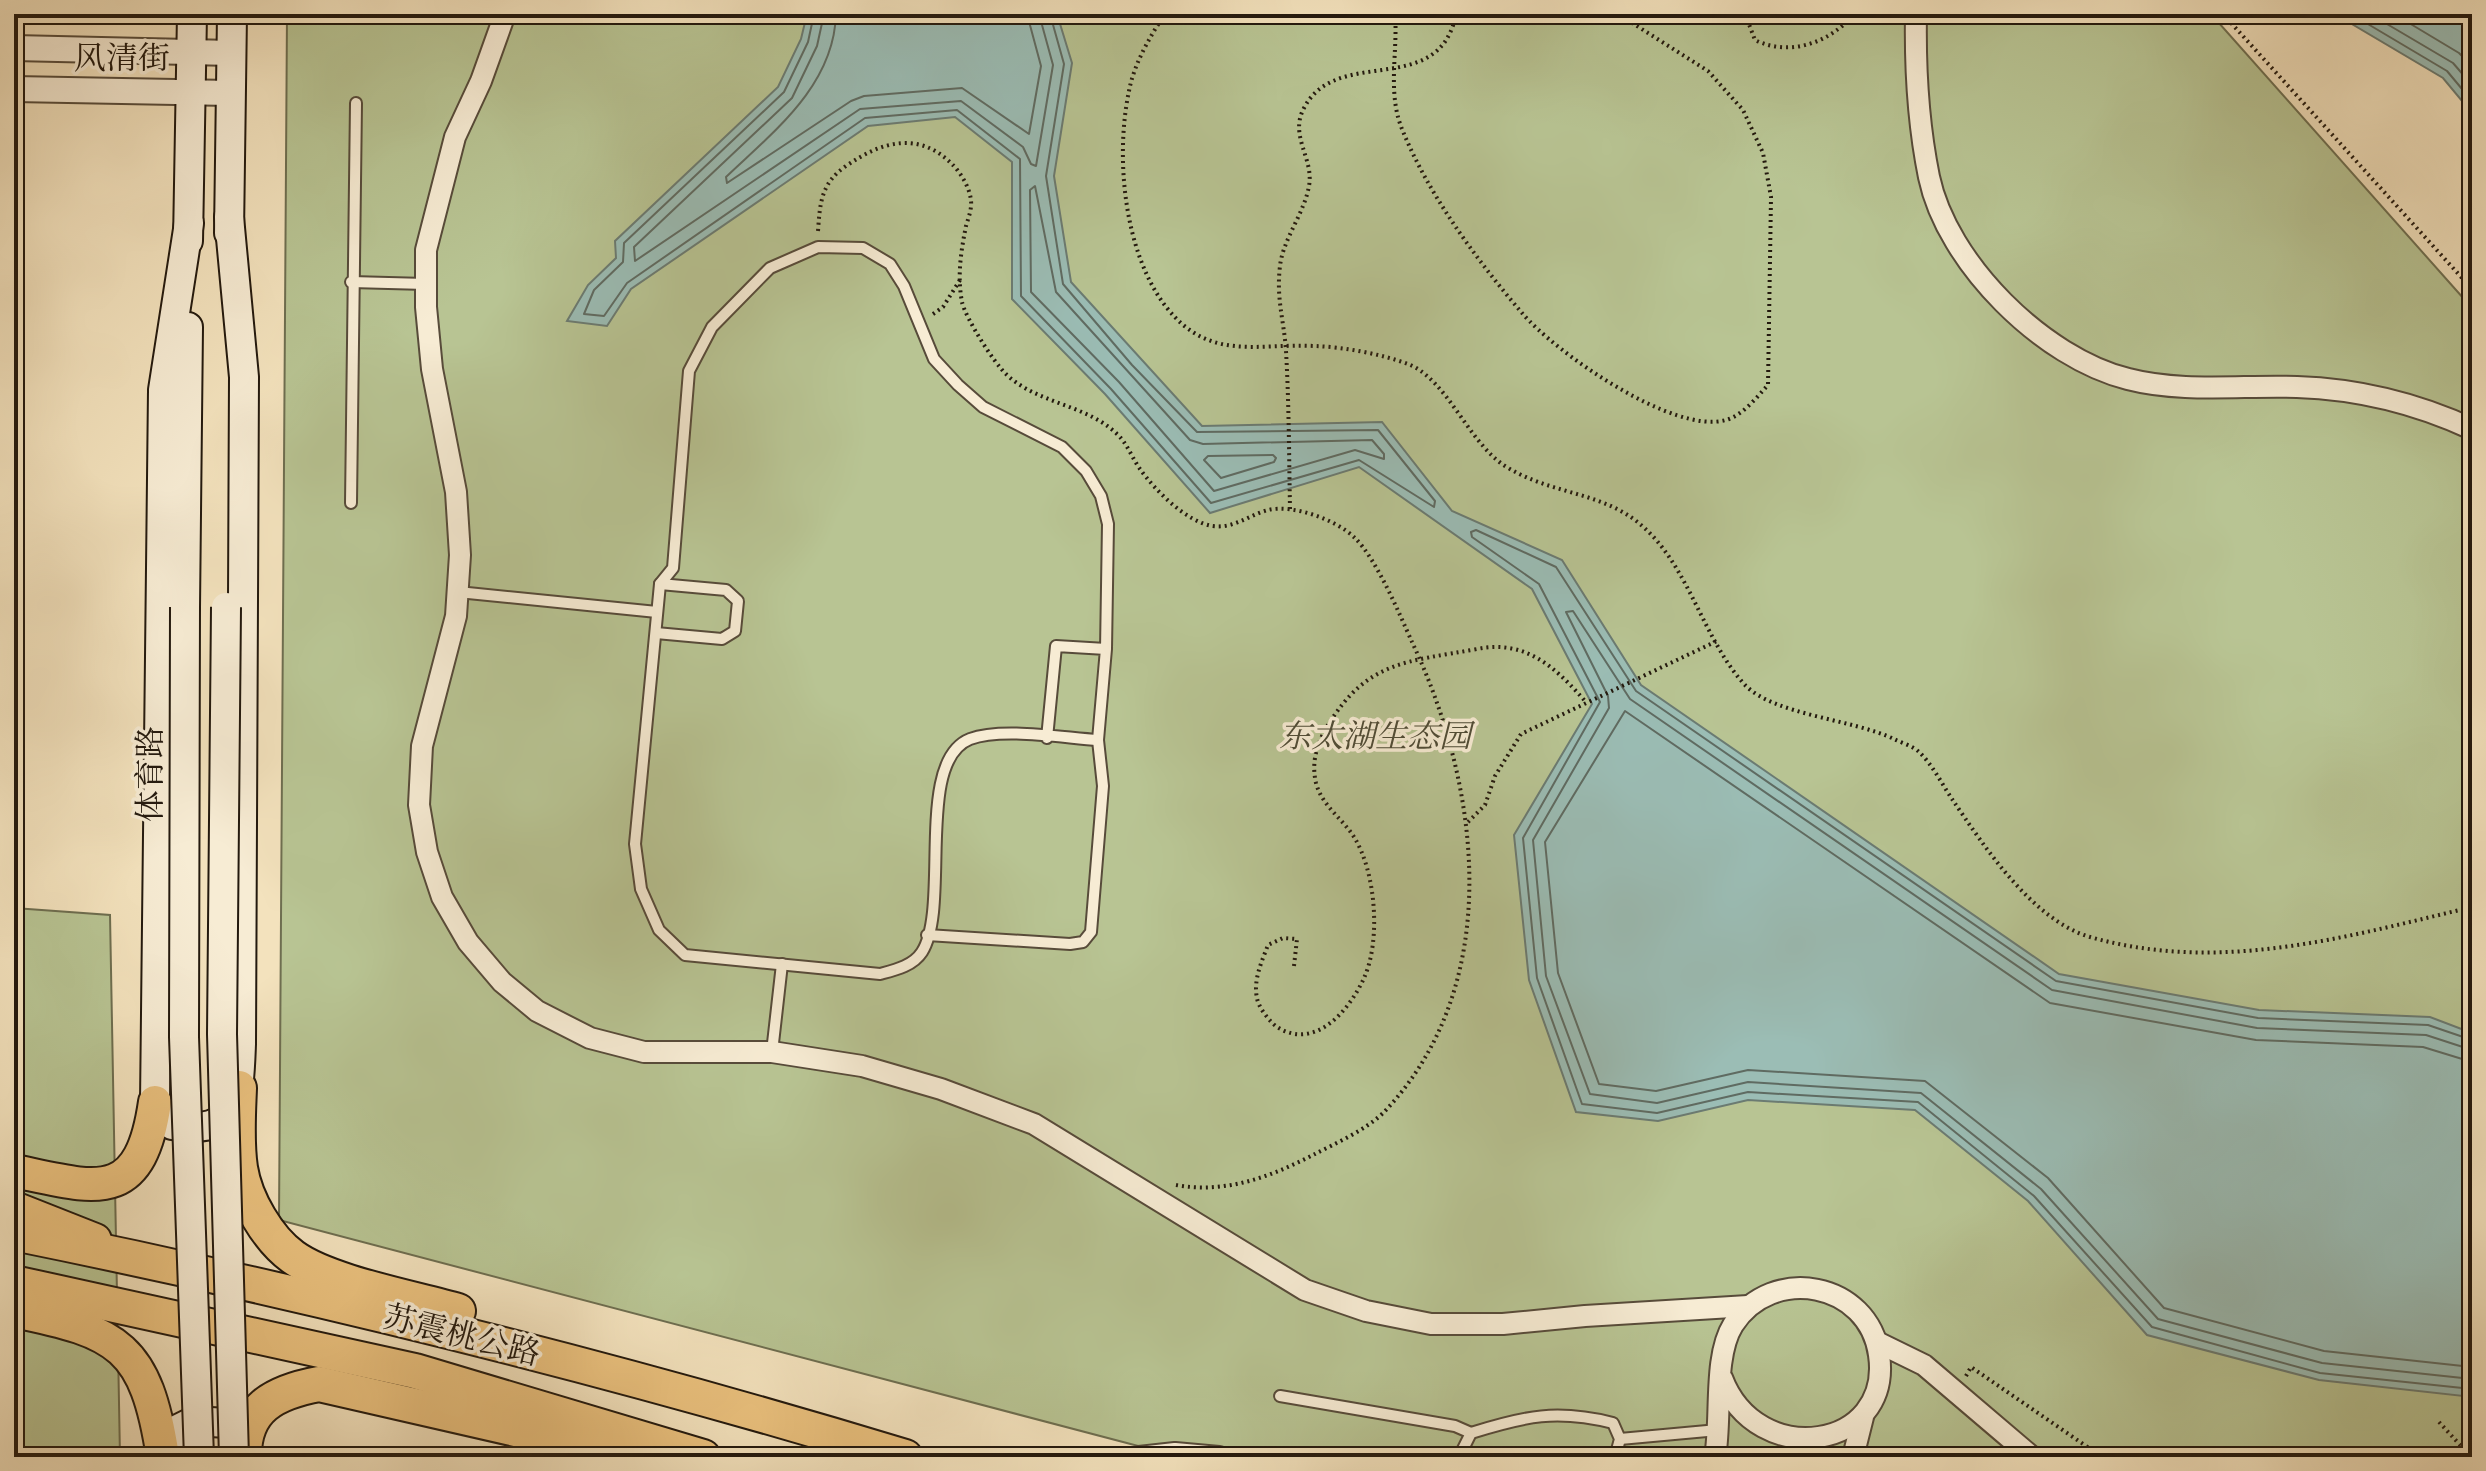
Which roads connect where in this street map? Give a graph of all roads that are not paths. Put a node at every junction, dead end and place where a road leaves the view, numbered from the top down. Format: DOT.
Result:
graph roads {
  1 [pos="192,14"];
  2 [pos="232,14"];
  3 [pos="505,14"];
  4 [pos="1916,14"];
  5 [pos="14,48"];
  6 [pos="191,50"];
  7 [pos="232,53"];
  8 [pos="14,89"];
  9 [pos="190,90"];
  10 [pos="230,93"];
  11 [pos="356,103"];
  12 [pos="229,217"];
  13 [pos="189,223"];
  14 [pos="351,282"];
  15 [pos="426,284"];
  16 [pos="2472,429"];
  17 [pos="351,503"];
  18 [pos="660,584"];
  19 [pos="458,592"];
  20 [pos="657,612"];
  21 [pos="656,633"];
  22 [pos="1106,649"];
  23 [pos="1047,738"];
  24 [pos="1098,740"];
  25 [pos="927,935"];
  26 [pos="782,964"];
  27 [pos="772,1052"];
  28 [pos="239,1088"];
  29 [pos="155,1102"];
  30 [pos="14,1171"];
  31 [pos="14,1208"];
  32 [pos="14,1233"];
  33 [pos="154,1263"];
  34 [pos="14,1283"];
  35 [pos="14,1304"];
  36 [pos="1748,1306"];
  37 [pos="14,1311"];
  38 [pos="164,1318"];
  39 [pos="1877,1342"];
  40 [pos="1722,1378"];
  41 [pos="1280,1396"];
  42 [pos="1863,1417"];
  43 [pos="799,1425"];
  44 [pos="1720,1430"];
  45 [pos="1471,1433"];
  46 [pos="1620,1439"];
  47 [pos="240,1452"];
  48 [pos="164,1457"];
  49 [pos="199,1457"];
  50 [pos="639,1457"];
  51 [pos="703,1457"];
  52 [pos="905,1457"];
  53 [pos="1139,1457"];
  54 [pos="1219,1457"];
  55 [pos="1459,1457"];
  56 [pos="1615,1457"];
  57 [pos="1715,1457"];
  58 [pos="1853,1457"];
  59 [pos="2032,1457"];
  1 -- 6 [label="main road, 体育路"];
  2 -- 7 [label="main road"];
  3 -- 15 [label="street"];
  4 -- 16 [label="street"];
  5 -- 6 [label="street, 风清街"];
  6 -- 7 [label="street, 风清街"];
  6 -- 9 [label="main road, 体育路"];
  7 -- 10 [label="main road"];
  8 -- 9 [label="street, 风清街"];
  9 -- 10 [label="street, 风清街"];
  9 -- 13 [label="main road, 体育路"];
  10 -- 12 [label="main road"];
  11 -- 14 [label="lane"];
  12 -- 28 [label="main road"];
  12 -- 47 [label="main road, bridge"];
  13 -- 29 [label="main road"];
  13 -- 49 [label="main road, 体育路, bridge"];
  14 -- 15 [label="lane"];
  14 -- 17 [label="lane"];
  15 -- 19 [label="street"];
  18 -- 20 [label="lane"];
  18 -- 21 [label="lane"];
  18 -- 22 [label="lane"];
  19 -- 20 [label="lane"];
  19 -- 27 [label="street"];
  20 -- 21 [label="lane"];
  21 -- 26 [label="lane"];
  22 -- 23 [label="lane"];
  22 -- 24 [label="lane"];
  23 -- 24 [label="lane"];
  23 -- 25 [label="lane"];
  24 -- 25 [label="lane"];
  25 -- 26 [label="lane"];
  26 -- 27 [label="lane"];
  27 -- 36 [label="street"];
  28 -- 29 [label="main road"];
  28 -- 43 [label="highway"];
  29 -- 30 [label="main road"];
  31 -- 33 [label="main road"];
  32 -- 33 [label="highway, 苏震桃公路"];
  33 -- 43 [label="highway, 苏震桃公路"];
  34 -- 38 [label="highway, 苏震桃公路"];
  35 -- 38 [label="main road"];
  36 -- 39 [label="street"];
  36 -- 40 [label="street"];
  37 -- 48 [label="main road"];
  38 -- 51 [label="highway, 苏震桃公路"];
  39 -- 42 [label="street"];
  39 -- 59 [label="street"];
  40 -- 42 [label="street"];
  40 -- 44 [label="street"];
  41 -- 45 [label="lane"];
  42 -- 58 [label="street"];
  43 -- 52 [label="highway, 苏震桃公路"];
  44 -- 46 [label="lane"];
  44 -- 57 [label="street"];
  45 -- 46 [label="lane"];
  45 -- 55 [label="lane"];
  46 -- 56 [label="lane"];
  47 -- 48 [label="main road"];
  47 -- 50 [label="highway"];
  53 -- 54 [label="street"];
}
